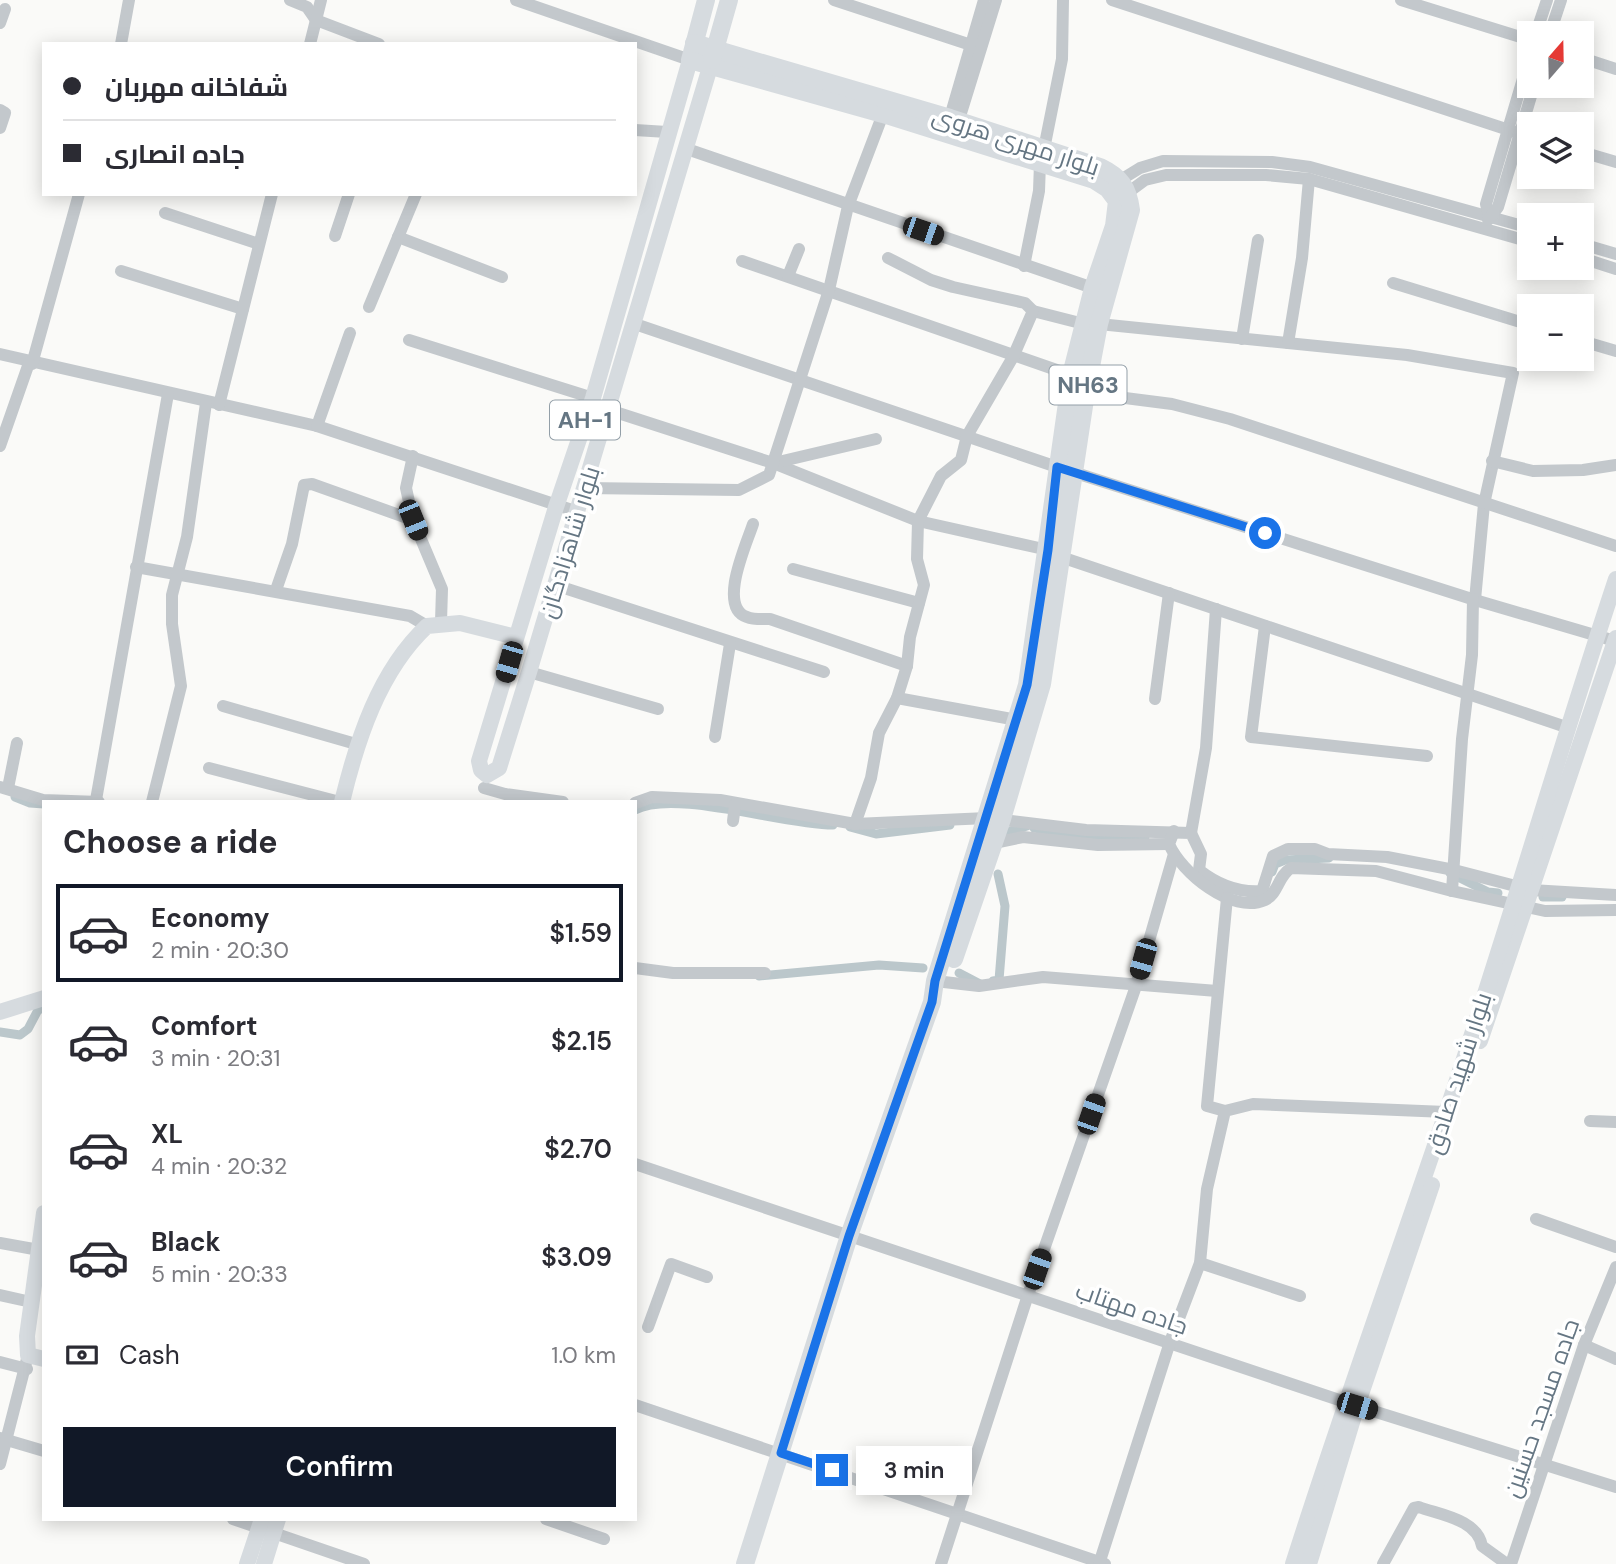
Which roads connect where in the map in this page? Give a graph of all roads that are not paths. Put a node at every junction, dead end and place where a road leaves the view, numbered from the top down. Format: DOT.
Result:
graph roads {
  1 [pos="129,0"];
  2 [pos="290,0"];
  3 [pos="321,0"];
  4 [pos="516,0"];
  5 [pos="706,0"];
  6 [pos="729,0"];
  7 [pos="834,0"];
  8 [pos="984,0"];
  9 [pos="996,0"];
  10 [pos="1063,0"];
  11 [pos="1112,0"];
  12 [pos="1401,0"];
  13 [pos="1547,0"];
  14 [pos="1561,0"];
  15 [pos="5,9"];
  16 [pos="316,20"];
  17 [pos="1540,21"];
  18 [pos="1554,21"];
  19 [pos="0,23"];
  20 [pos="1517,36"];
  21 [pos="121,42"];
  22 [pos="310,42"];
  23 [pos="374,42"];
  24 [pos="971,45"];
  25 [pos="692,52"];
  26 [pos="712,59"];
  27 [pos="1594,62"];
  28 [pos="1616,69"];
  29 [pos="0,110"];
  30 [pos="883,114"];
  31 [pos="952,127"];
  32 [pos="0,128"];
  33 [pos="637,130"];
  34 [pos="667,132"];
  35 [pos="1517,134"];
  36 [pos="1517,136"];
  37 [pos="687,149"];
  38 [pos="1042,156"];
  39 [pos="1594,156"];
  40 [pos="1616,162"];
  41 [pos="1309,179"];
  42 [pos="1118,190"];
  43 [pos="78,196"];
  44 [pos="271,196"];
  45 [pos="348,196"];
  46 [pos="415,196"];
  47 [pos="848,206"];
  48 [pos="165,214"];
  49 [pos="1487,222"];
  50 [pos="1517,226"];
  51 [pos="335,236"];
  52 [pos="1517,236"];
  53 [pos="398,237"];
  54 [pos="1258,240"];
  55 [pos="259,244"];
  56 [pos="1594,248"];
  57 [pos="799,250"];
  58 [pos="1616,254"];
  59 [pos="888,258"];
  60 [pos="742,261"];
  61 [pos="1594,262"];
  62 [pos="1024,265"];
  63 [pos="1616,269"];
  64 [pos="121,271"];
  65 [pos="788,276"];
  66 [pos="502,277"];
  67 [pos="1393,284"];
  68 [pos="1093,288"];
  69 [pos="829,290"];
  70 [pos="369,307"];
  71 [pos="243,309"];
  72 [pos="1033,311"];
  73 [pos="1517,321"];
  74 [pos="635,324"];
  75 [pos="1091,324"];
  76 [pos="350,333"];
  77 [pos="1242,339"];
  78 [pos="409,340"];
  79 [pos="1288,343"];
  80 [pos="1594,345"];
  81 [pos="1616,351"];
  82 [pos="0,354"];
  83 [pos="1013,357"];
  84 [pos="30,363"];
  85 [pos="1071,375"];
  86 [pos="802,380"];
  87 [pos="1086,393"];
  88 [pos="168,394"];
  89 [pos="593,398"];
  90 [pos="213,404"];
  91 [pos="609,410"];
  92 [pos="317,426"];
  93 [pos="967,436"];
  94 [pos="876,439"];
  95 [pos="0,446"];
  96 [pos="413,456"];
  97 [pos="1492,461"];
  98 [pos="773,463"];
  99 [pos="1616,465"];
  100 [pos="1065,469"];
  101 [pos="585,488"];
  102 [pos="1485,504"];
  103 [pos="556,507"];
  104 [pos="578,512"];
  105 [pos="413,520"];
  106 [pos="918,521"];
  107 [pos="753,524"];
  108 [pos="1616,546"];
  109 [pos="1055,554"];
  110 [pos="136,567"];
  111 [pos="793,569"];
  112 [pos="179,575"];
  113 [pos="1616,579"];
  114 [pos="555,585"];
  115 [pos="276,590"];
  116 [pos="1169,593"];
  117 [pos="1474,600"];
  118 [pos="919,603"];
  119 [pos="1216,609"];
  120 [pos="434,624"];
  121 [pos="1265,626"];
  122 [pos="1598,635"];
  123 [pos="516,637"];
  124 [pos="1616,640"];
  125 [pos="730,644"];
  126 [pos="907,666"];
  127 [pos="529,672"];
  128 [pos="824,672"];
  129 [pos="1467,694"];
  130 [pos="897,698"];
  131 [pos="1156,699"];
  132 [pos="223,706"];
  133 [pos="658,709"];
  134 [pos="1017,720"];
  135 [pos="1566,727"];
  136 [pos="715,737"];
  137 [pos="16,743"];
  138 [pos="356,744"];
  139 [pos="1427,756"];
  140 [pos="209,768"];
  141 [pos="486,781"];
  142 [pos="4,787"];
  143 [pos="43,800"];
  144 [pos="98,800"];
  145 [pos="152,800"];
  146 [pos="333,800"];
  147 [pos="342,800"];
  148 [pos="479,800"];
  149 [pos="548,800"];
  150 [pos="637,802"];
  151 [pos="735,805"];
  152 [pos="995,819"];
  153 [pos="733,821"];
  154 [pos="855,824"];
  155 [pos="1174,831"];
  156 [pos="1191,833"];
  157 [pos="994,843"];
  158 [pos="1172,849"];
  159 [pos="1453,879"];
  160 [pos="1525,889"];
  161 [pos="1616,895"];
  162 [pos="1227,898"];
  163 [pos="1519,907"];
  164 [pos="1616,910"];
  165 [pos="637,968"];
  166 [pos="765,973"];
  167 [pos="940,983"];
  168 [pos="1136,986"];
  169 [pos="1217,991"];
  170 [pos="42,999"];
  171 [pos="0,1012"];
  172 [pos="1225,1111"];
  173 [pos="1446,1112"];
  174 [pos="1590,1121"];
  175 [pos="1616,1122"];
  176 [pos="637,1165"];
  177 [pos="1536,1219"];
  178 [pos="42,1228"];
  179 [pos="849,1236"];
  180 [pos="0,1243"];
  181 [pos="1616,1247"];
  182 [pos="39,1250"];
  183 [pos="1200,1263"];
  184 [pos="1616,1267"];
  185 [pos="707,1277"];
  186 [pos="0,1295"];
  187 [pos="1028,1295"];
  188 [pos="1300,1296"];
  189 [pos="31,1302"];
  190 [pos="637,1323"];
  191 [pos="1170,1342"];
  192 [pos="1584,1345"];
  193 [pos="1616,1359"];
  194 [pos="33,1361"];
  195 [pos="0,1362"];
  196 [pos="1351,1404"];
  197 [pos="637,1406"];
  198 [pos="4,1439"];
  199 [pos="42,1450"];
  200 [pos="781,1453"];
  201 [pos="1542,1463"];
  202 [pos="0,1464"];
  203 [pos="1616,1487"];
  204 [pos="958,1513"];
  205 [pos="245,1521"];
  206 [pos="551,1521"];
  207 [pos="268,1525"];
  208 [pos="604,1539"];
  209 [pos="1102,1563"];
  210 [pos="247,1564"];
  211 [pos="264,1564"];
  212 [pos="364,1564"];
  213 [pos="745,1564"];
  214 [pos="940,1564"];
  215 [pos="1293,1564"];
  216 [pos="1309,1564"];
  217 [pos="1383,1564"];
  218 [pos="1509,1564"];
  1 -- 21 [label="street"];
  2 -- 16 [label="street"];
  3 -- 16 [label="street"];
  4 -- 25 [label="street"];
  5 -- 25 [label="highway"];
  6 -- 26 [label="highway"];
  7 -- 24 [label="street"];
  8 -- 24 [label="street"];
  9 -- 31 [label="street"];
  10 -- 38 [label="street"];
  11 -- 35 [label="street"];
  12 -- 20 [label="street"];
  13 -- 17 [label="street"];
  14 -- 18 [label="street"];
  15 -- 19 [label="street"];
  16 -- 22 [label="street"];
  16 -- 23 [label="street"];
  24 -- 31 [label="street"];
  25 -- 26 [label="highway, بلوار مهری هروی"];
  25 -- 34 [label="main road, بلوار شاهزادگان / AH-1"];
  26 -- 30 [label="highway, بلوار مهری هروی"];
  26 -- 31 [label="highway, بلوار مهری هروی"];
  26 -- 37 [label="main road, بلوار شاهزادگان / AH-1"];
  27 -- 28 [label="street"];
  29 -- 32 [label="street"];
  30 -- 31 [label="highway, بلوار مهری هروی"];
  30 -- 47 [label="street"];
  31 -- 38 [label="highway, بلوار مهری هروی"];
  33 -- 34 [label="street"];
  34 -- 89 [label="main road, بلوار شاهزادگان / AH-1"];
  36 -- 49 [label="street"];
  37 -- 47 [label="street"];
  37 -- 74 [label="main road, بلوار شاهزادگان / AH-1"];
  38 -- 42 [label="highway, بلوار مهری هروی"];
  38 -- 62 [label="street"];
  39 -- 40 [label="street"];
  41 -- 42 [label="street"];
  41 -- 49 [label="street"];
  41 -- 79 [label="street"];
  42 -- 49 [label="street"];
  42 -- 68 [label="highway, بلوار مهری هروی / NH63"];
  42 -- 75 [label="highway, بلوار مهری هروی / NH63"];
  43 -- 84 [label="street"];
  44 -- 55 [label="street"];
  45 -- 51 [label="street"];
  46 -- 53 [label="street"];
  47 -- 62 [label="street"];
  47 -- 69 [label="street"];
  48 -- 55 [label="street"];
  49 -- 50 [label="street"];
  49 -- 52 [label="street"];
  53 -- 66 [label="street"];
  53 -- 70 [label="street"];
  54 -- 77 [label="street"];
  55 -- 71 [label="street"];
  56 -- 58 [label="street"];
  57 -- 65 [label="street"];
  59 -- 72 [label="street"];
  60 -- 65 [label="street"];
  61 -- 63 [label="street"];
  62 -- 68 [label="street"];
  64 -- 71 [label="street"];
  65 -- 69 [label="street"];
  67 -- 73 [label="street"];
  68 -- 75 [label="highway, بلوار مهری هروی / NH63"];
  69 -- 83 [label="street"];
  69 -- 86 [label="street"];
  71 -- 90 [label="street"];
  72 -- 75 [label="street"];
  72 -- 83 [label="street"];
  74 -- 86 [label="street"];
  74 -- 91 [label="main road, بلوار شاهزادگان / AH-1"];
  75 -- 77 [label="street"];
  75 -- 85 [label="highway, بلوار مهری هروی / NH63"];
  75 -- 87 [label="highway, بلوار مهری هروی / NH63"];
  76 -- 92 [label="street"];
  77 -- 79 [label="street"];
  78 -- 89 [label="street"];
  79 -- 97 [label="street"];
  80 -- 81 [label="street"];
  82 -- 84 [label="street"];
  83 -- 85 [label="street"];
  83 -- 93 [label="street"];
  84 -- 88 [label="street"];
  84 -- 95 [label="street"];
  85 -- 100 [label="highway, بلوار مهری هروی / NH63"];
  86 -- 93 [label="street"];
  86 -- 98 [label="street"];
  87 -- 100 [label="highway, بلوار مهری هروی / NH63"];
  87 -- 102 [label="street"];
  88 -- 90 [label="street"];
  88 -- 110 [label="street"];
  89 -- 103 [label="main road, بلوار شاهزادگان / AH-1"];
  90 -- 92 [label="street"];
  90 -- 112 [label="street"];
  91 -- 98 [label="street"];
  91 -- 101 [label="main road, بلوار شاهزادگان / AH-1"];
  92 -- 96 [label="street"];
  93 -- 100 [label="street"];
  93 -- 106 [label="street"];
  94 -- 98 [label="street"];
  96 -- 103 [label="street"];
  96 -- 105 [label="street"];
  97 -- 99 [label="street"];
  97 -- 102 [label="street"];
  98 -- 101 [label="street"];
  98 -- 106 [label="street"];
  100 -- 109 [label="highway, بلوار مهری هروی / NH63"];
  100 -- 117 [label="street"];
  101 -- 104 [label="main road, بلوار شاهزادگان / AH-1"];
  102 -- 108 [label="street"];
  102 -- 117 [label="street"];
  103 -- 104 [label="street"];
  103 -- 123 [label="main road, بلوار شاهزادگان / AH-1"];
  104 -- 114 [label="main road, بلوار شاهزادگان / AH-1"];
  105 -- 115 [label="street"];
  105 -- 120 [label="street"];
  106 -- 109 [label="street"];
  106 -- 118 [label="street"];
  107 -- 126 [label="street"];
  109 -- 116 [label="street"];
  109 -- 134 [label="highway, بلوار مهری هروی / NH63"];
  109 -- 152 [label="highway, بلوار مهری هروی / NH63"];
  110 -- 112 [label="street"];
  110 -- 144 [label="street"];
  111 -- 118 [label="street"];
  112 -- 115 [label="street"];
  112 -- 145 [label="street"];
  113 -- 122 [label="main road, بلوار شهید صادق"];
  114 -- 125 [label="street"];
  114 -- 127 [label="main road, بلوار شاهزادگان / AH-1"];
  115 -- 120 [label="street"];
  116 -- 119 [label="street"];
  116 -- 131 [label="street"];
  117 -- 122 [label="street"];
  117 -- 129 [label="street"];
  118 -- 126 [label="street"];
  119 -- 121 [label="street"];
  119 -- 156 [label="street"];
  120 -- 123 [label="main road"];
  120 -- 138 [label="main road"];
  121 -- 129 [label="street"];
  121 -- 139 [label="street"];
  122 -- 124 [label="street"];
  122 -- 135 [label="main road, بلوار شهید صادق"];
  123 -- 141 [label="main road, بلوار شاهزادگان / AH-1"];
  124 -- 160 [label="main road, بلوار شهید صادق"];
  125 -- 128 [label="street"];
  125 -- 136 [label="street"];
  126 -- 130 [label="street"];
  127 -- 133 [label="street"];
  127 -- 141 [label="main road, بلوار شاهزادگان / AH-1"];
  129 -- 135 [label="street"];
  129 -- 159 [label="street"];
  130 -- 134 [label="street"];
  130 -- 154 [label="street"];
  132 -- 138 [label="street"];
  134 -- 152 [label="highway, بلوار مهری هروی / NH63"];
  135 -- 160 [label="main road, بلوار شهید صادق"];
  137 -- 142 [label="street"];
  138 -- 147 [label="main road"];
  140 -- 146 [label="street"];
  141 -- 148 [label="street"];
  141 -- 149 [label="street"];
  142 -- 143 [label="street"];
  150 -- 151 [label="street"];
  151 -- 153 [label="street"];
  151 -- 154 [label="street"];
  152 -- 154 [label="street"];
  152 -- 155 [label="street"];
  152 -- 157 [label="highway, بلوار مهری هروی / NH63"];
  152 -- 167 [label="highway, بلوار مهری هروی / NH63"];
  155 -- 156 [label="street"];
  155 -- 158 [label="street"];
  156 -- 159 [label="street"];
  157 -- 158 [label="street"];
  157 -- 167 [label="highway, بلوار مهری هروی / NH63"];
  158 -- 162 [label="street"];
  158 -- 168 [label="street"];
  159 -- 160 [label="street"];
  159 -- 162 [label="street"];
  159 -- 163 [label="street"];
  160 -- 161 [label="street"];
  160 -- 163 [label="main road, بلوار شهید صادق"];
  162 -- 169 [label="street"];
  163 -- 164 [label="street"];
  163 -- 173 [label="main road, بلوار شهید صادق"];
  163 -- 196 [label="main road, بلوار شهید صادق"];
  165 -- 166 [label="street"];
  167 -- 168 [label="street"];
  167 -- 179 [label="highway, بلوار مهری هروی / NH63"];
  168 -- 169 [label="street"];
  168 -- 187 [label="street"];
  169 -- 172 [label="street"];
  170 -- 171 [label="main road"];
  172 -- 173 [label="street"];
  172 -- 183 [label="street"];
  173 -- 196 [label="main road, بلوار شهید صادق"];
  174 -- 175 [label="street"];
  176 -- 179 [label="street, جاده مهتاب"];
  177 -- 181 [label="street"];
  178 -- 182 [label="main road"];
  179 -- 187 [label="street, جاده مهتاب"];
  179 -- 200 [label="highway, بلوار مهری هروی / NH63"];
  180 -- 182 [label="street"];
  182 -- 189 [label="main road"];
  183 -- 188 [label="street"];
  183 -- 191 [label="street"];
  184 -- 192 [label="street, جاده مسجد حسنین"];
  185 -- 190 [label="street"];
  186 -- 189 [label="street"];
  187 -- 191 [label="street, جاده مهتاب"];
  187 -- 204 [label="street"];
  189 -- 194 [label="main road"];
  191 -- 196 [label="street, جاده مهتاب"];
  191 -- 209 [label="street"];
  192 -- 193 [label="street"];
  192 -- 201 [label="street, جاده مسجد حسنین"];
  194 -- 195 [label="street"];
  194 -- 198 [label="street"];
  196 -- 201 [label="street, جاده مهتاب"];
  196 -- 215 [label="main road, بلوار شهید صادق"];
  196 -- 216 [label="main road, بلوار شهید صادق"];
  197 -- 200 [label="street"];
  198 -- 199 [label="street"];
  198 -- 202 [label="street"];
  200 -- 204 [label="street"];
  200 -- 213 [label="highway, بلوار مهری هروی / NH63"];
  201 -- 203 [label="street, جاده مهتاب"];
  201 -- 218 [label="street, جاده مسجد حسنین"];
  204 -- 209 [label="street"];
  204 -- 214 [label="street"];
  205 -- 207 [label="street"];
  206 -- 208 [label="street"];
  207 -- 210 [label="main road"];
  207 -- 211 [label="main road"];
  207 -- 212 [label="street"];
  217 -- 218 [label="street"];
}
